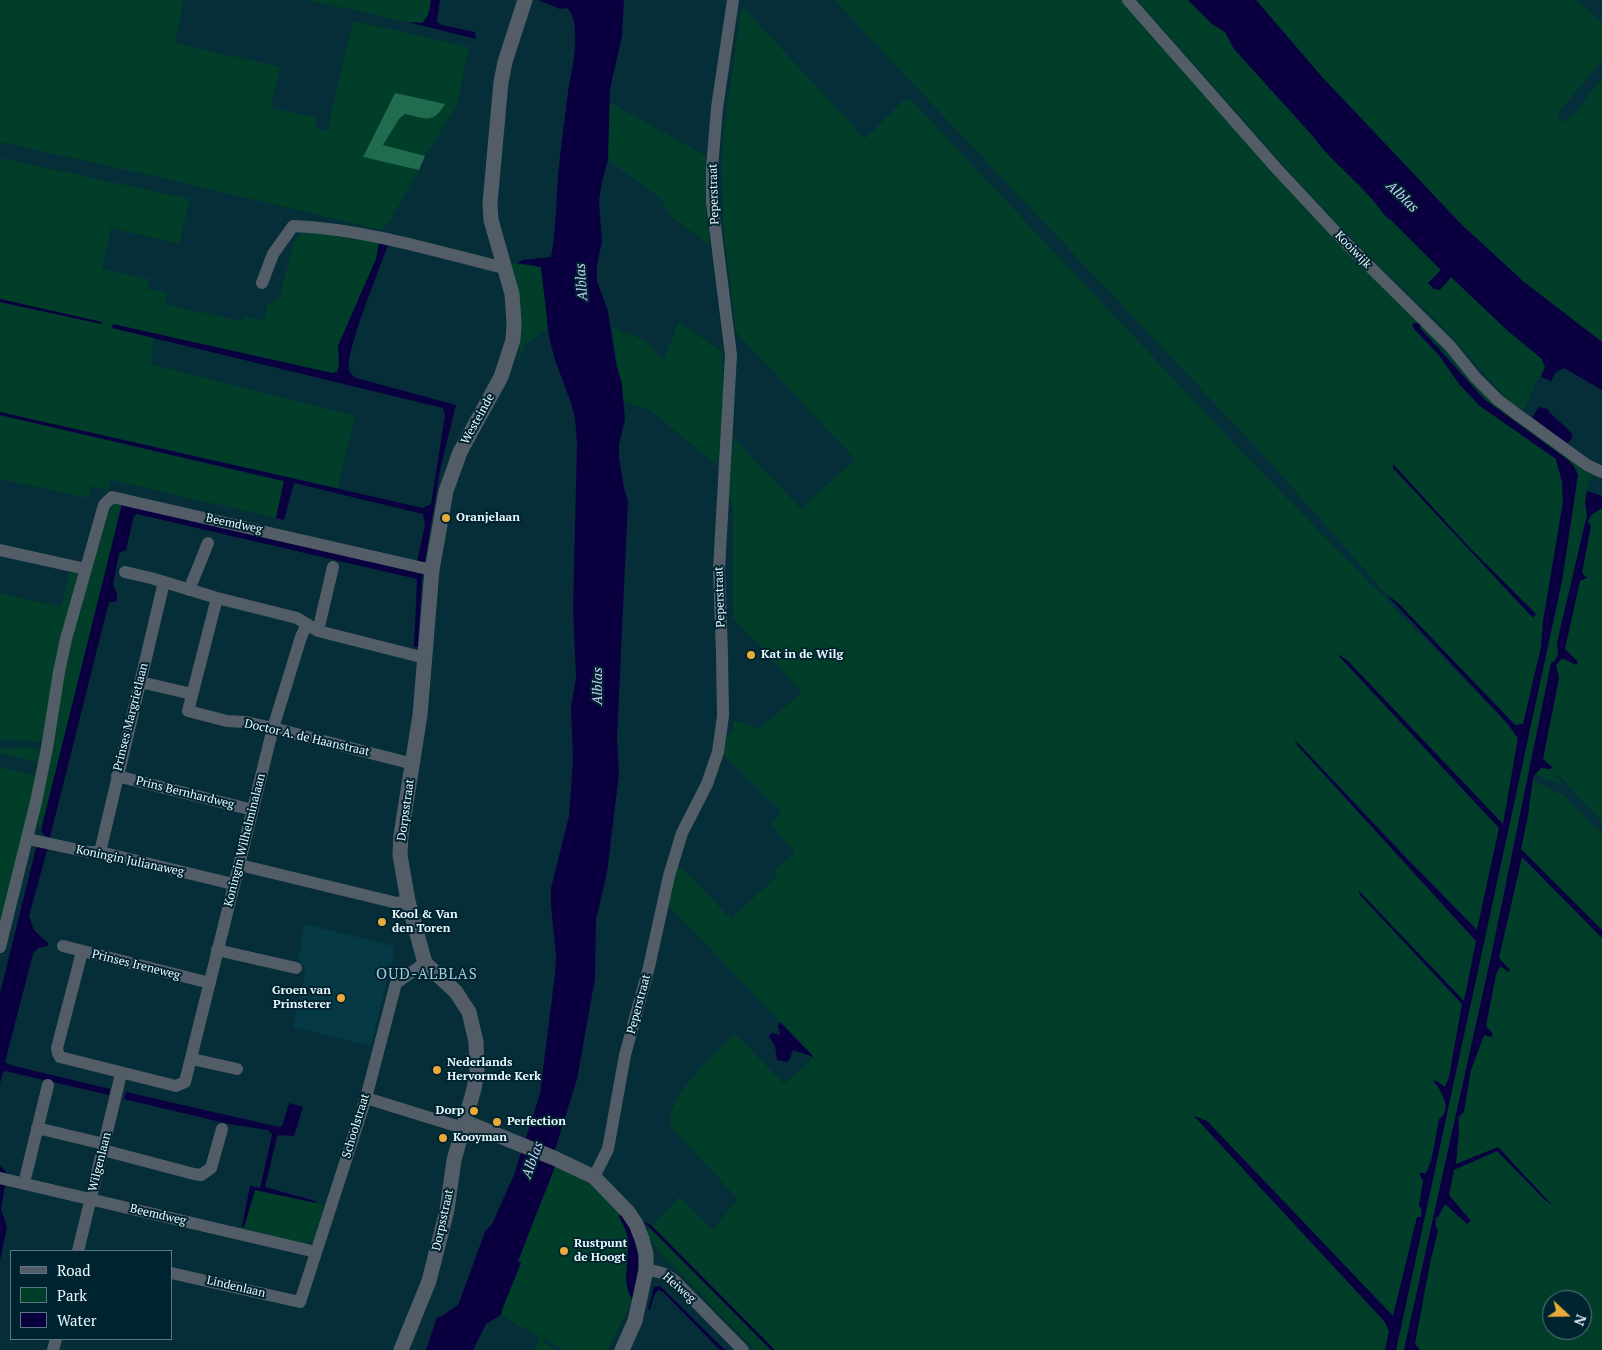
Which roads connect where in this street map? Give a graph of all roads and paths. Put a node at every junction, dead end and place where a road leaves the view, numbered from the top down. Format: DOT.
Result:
graph roads {
  1 [pos="525,0"];
  2 [pos="733,0"];
  3 [pos="1128,0"];
  4 [pos="504,268"];
  5 [pos="262,283"];
  6 [pos="1602,472"];
  7 [pos="208,543"];
  8 [pos="0,550"];
  9 [pos="333,567"];
  10 [pos="86,570"];
  11 [pos="432,570"];
  12 [pos="125,572"];
  13 [pos="164,582"];
  14 [pos="189,590"];
  15 [pos="217,598"];
  16 [pos="312,627"];
  17 [pos="426,658"];
  18 [pos="140,682"];
  19 [pos="192,694"];
  20 [pos="273,728"];
  21 [pos="413,764"];
  22 [pos="117,776"];
  23 [pos="253,810"];
  24 [pos="28,839"];
  25 [pos="100,852"];
  26 [pos="240,865"];
  27 [pos="233,884"];
  28 [pos="408,901"];
  29 [pos="63,946"];
  30 [pos="0,947"];
  31 [pos="217,950"];
  32 [pos="82,952"];
  33 [pos="425,963"];
  34 [pos="296,968"];
  35 [pos="210,983"];
  36 [pos="192,1059"];
  37 [pos="237,1069"];
  38 [pos="121,1074"];
  39 [pos="48,1085"];
  40 [pos="366,1098"];
  41 [pos="464,1125"];
  42 [pos="38,1128"];
  43 [pos="222,1129"];
  44 [pos="103,1147"];
  45 [pos="26,1175"];
  46 [pos="594,1177"];
  47 [pos="4,1178"];
  48 [pos="90,1199"];
  49 [pos="80,1250"];
  50 [pos="316,1252"];
  51 [pos="646,1270"];
  52 [pos="172,1273"];
  53 [pos="300,1302"];
  54 [pos="401,1350"];
  55 [pos="622,1350"];
  56 [pos="743,1350"];
  1 -- 4 [label="street, Westeinde"];
  2 -- 46 [label="street, Peperstraat"];
  3 -- 6 [label="street, Kooiwijk"];
  4 -- 5 [label="street"];
  4 -- 11 [label="street, Westeinde"];
  7 -- 14 [label="street"];
  8 -- 10 [label="street"];
  9 -- 16 [label="street, Koningin Wilhelminalaan"];
  10 -- 11 [label="street, Beemdweg"];
  10 -- 24 [label="street, Beemdweg"];
  11 -- 17 [label="street, Dorpsstraat"];
  12 -- 13 [label="street"];
  13 -- 14 [label="street"];
  13 -- 18 [label="street, Prinses Margrietlaan"];
  14 -- 15 [label="street"];
  15 -- 16 [label="street"];
  15 -- 19 [label="street"];
  16 -- 17 [label="street"];
  16 -- 20 [label="street, Koningin Wilhelminalaan"];
  17 -- 21 [label="street, Dorpsstraat"];
  18 -- 19 [label="street"];
  18 -- 22 [label="street, Prinses Margrietlaan"];
  19 -- 20 [label="street, Doctor A. de Haanstraat"];
  20 -- 21 [label="street, Doctor A. de Haanstraat"];
  20 -- 23 [label="street, Koningin Wilhelminalaan"];
  21 -- 28 [label="street, Dorpsstraat"];
  22 -- 23 [label="street, Prins Bernhardweg"];
  22 -- 25 [label="street, Prinses Margrietlaan"];
  23 -- 26 [label="street, Koningin Wilhelminalaan"];
  24 -- 25 [label="street, Koningin Julianaweg"];
  24 -- 30 [label="street, Beemdweg"];
  25 -- 27 [label="street, Koningin Julianaweg"];
  26 -- 27 [label="street, Koningin Wilhelminalaan"];
  26 -- 28 [label="street"];
  27 -- 31 [label="street, Koningin Wilhelminalaan"];
  28 -- 33 [label="street, Dorpsstraat"];
  29 -- 32 [label="street, Prinses Ireneweg"];
  31 -- 34 [label="street"];
  31 -- 35 [label="street, Koningin Wilhelminalaan"];
  32 -- 35 [label="street, Prinses Ireneweg"];
  32 -- 38 [label="street"];
  33 -- 40 [label="street, Schoolstraat"];
  33 -- 41 [label="street, Dorpsstraat"];
  35 -- 36 [label="street, Koningin Wilhelminalaan"];
  36 -- 37 [label="street"];
  36 -- 38 [label="street, Koningin Wilhelminalaan"];
  38 -- 44 [label="street, Wilgenlaan"];
  39 -- 42 [label="street"];
  40 -- 41 [label="street"];
  40 -- 50 [label="street, Schoolstraat"];
  41 -- 46 [label="street"];
  41 -- 54 [label="street, Dorpsstraat"];
  42 -- 44 [label="street"];
  42 -- 45 [label="street"];
  43 -- 44 [label="street"];
  44 -- 48 [label="street, Wilgenlaan"];
  46 -- 51 [label="street, Heiweg"];
  47 -- 48 [label="street, Beemdweg"];
  48 -- 49 [label="street, Wilgenlaan"];
  48 -- 50 [label="street, Beemdweg"];
  50 -- 53 [label="street, Schoolstraat"];
  51 -- 55 [label="street"];
  51 -- 56 [label="street, Heiweg"];
  52 -- 53 [label="street, Lindenlaan"];
}
